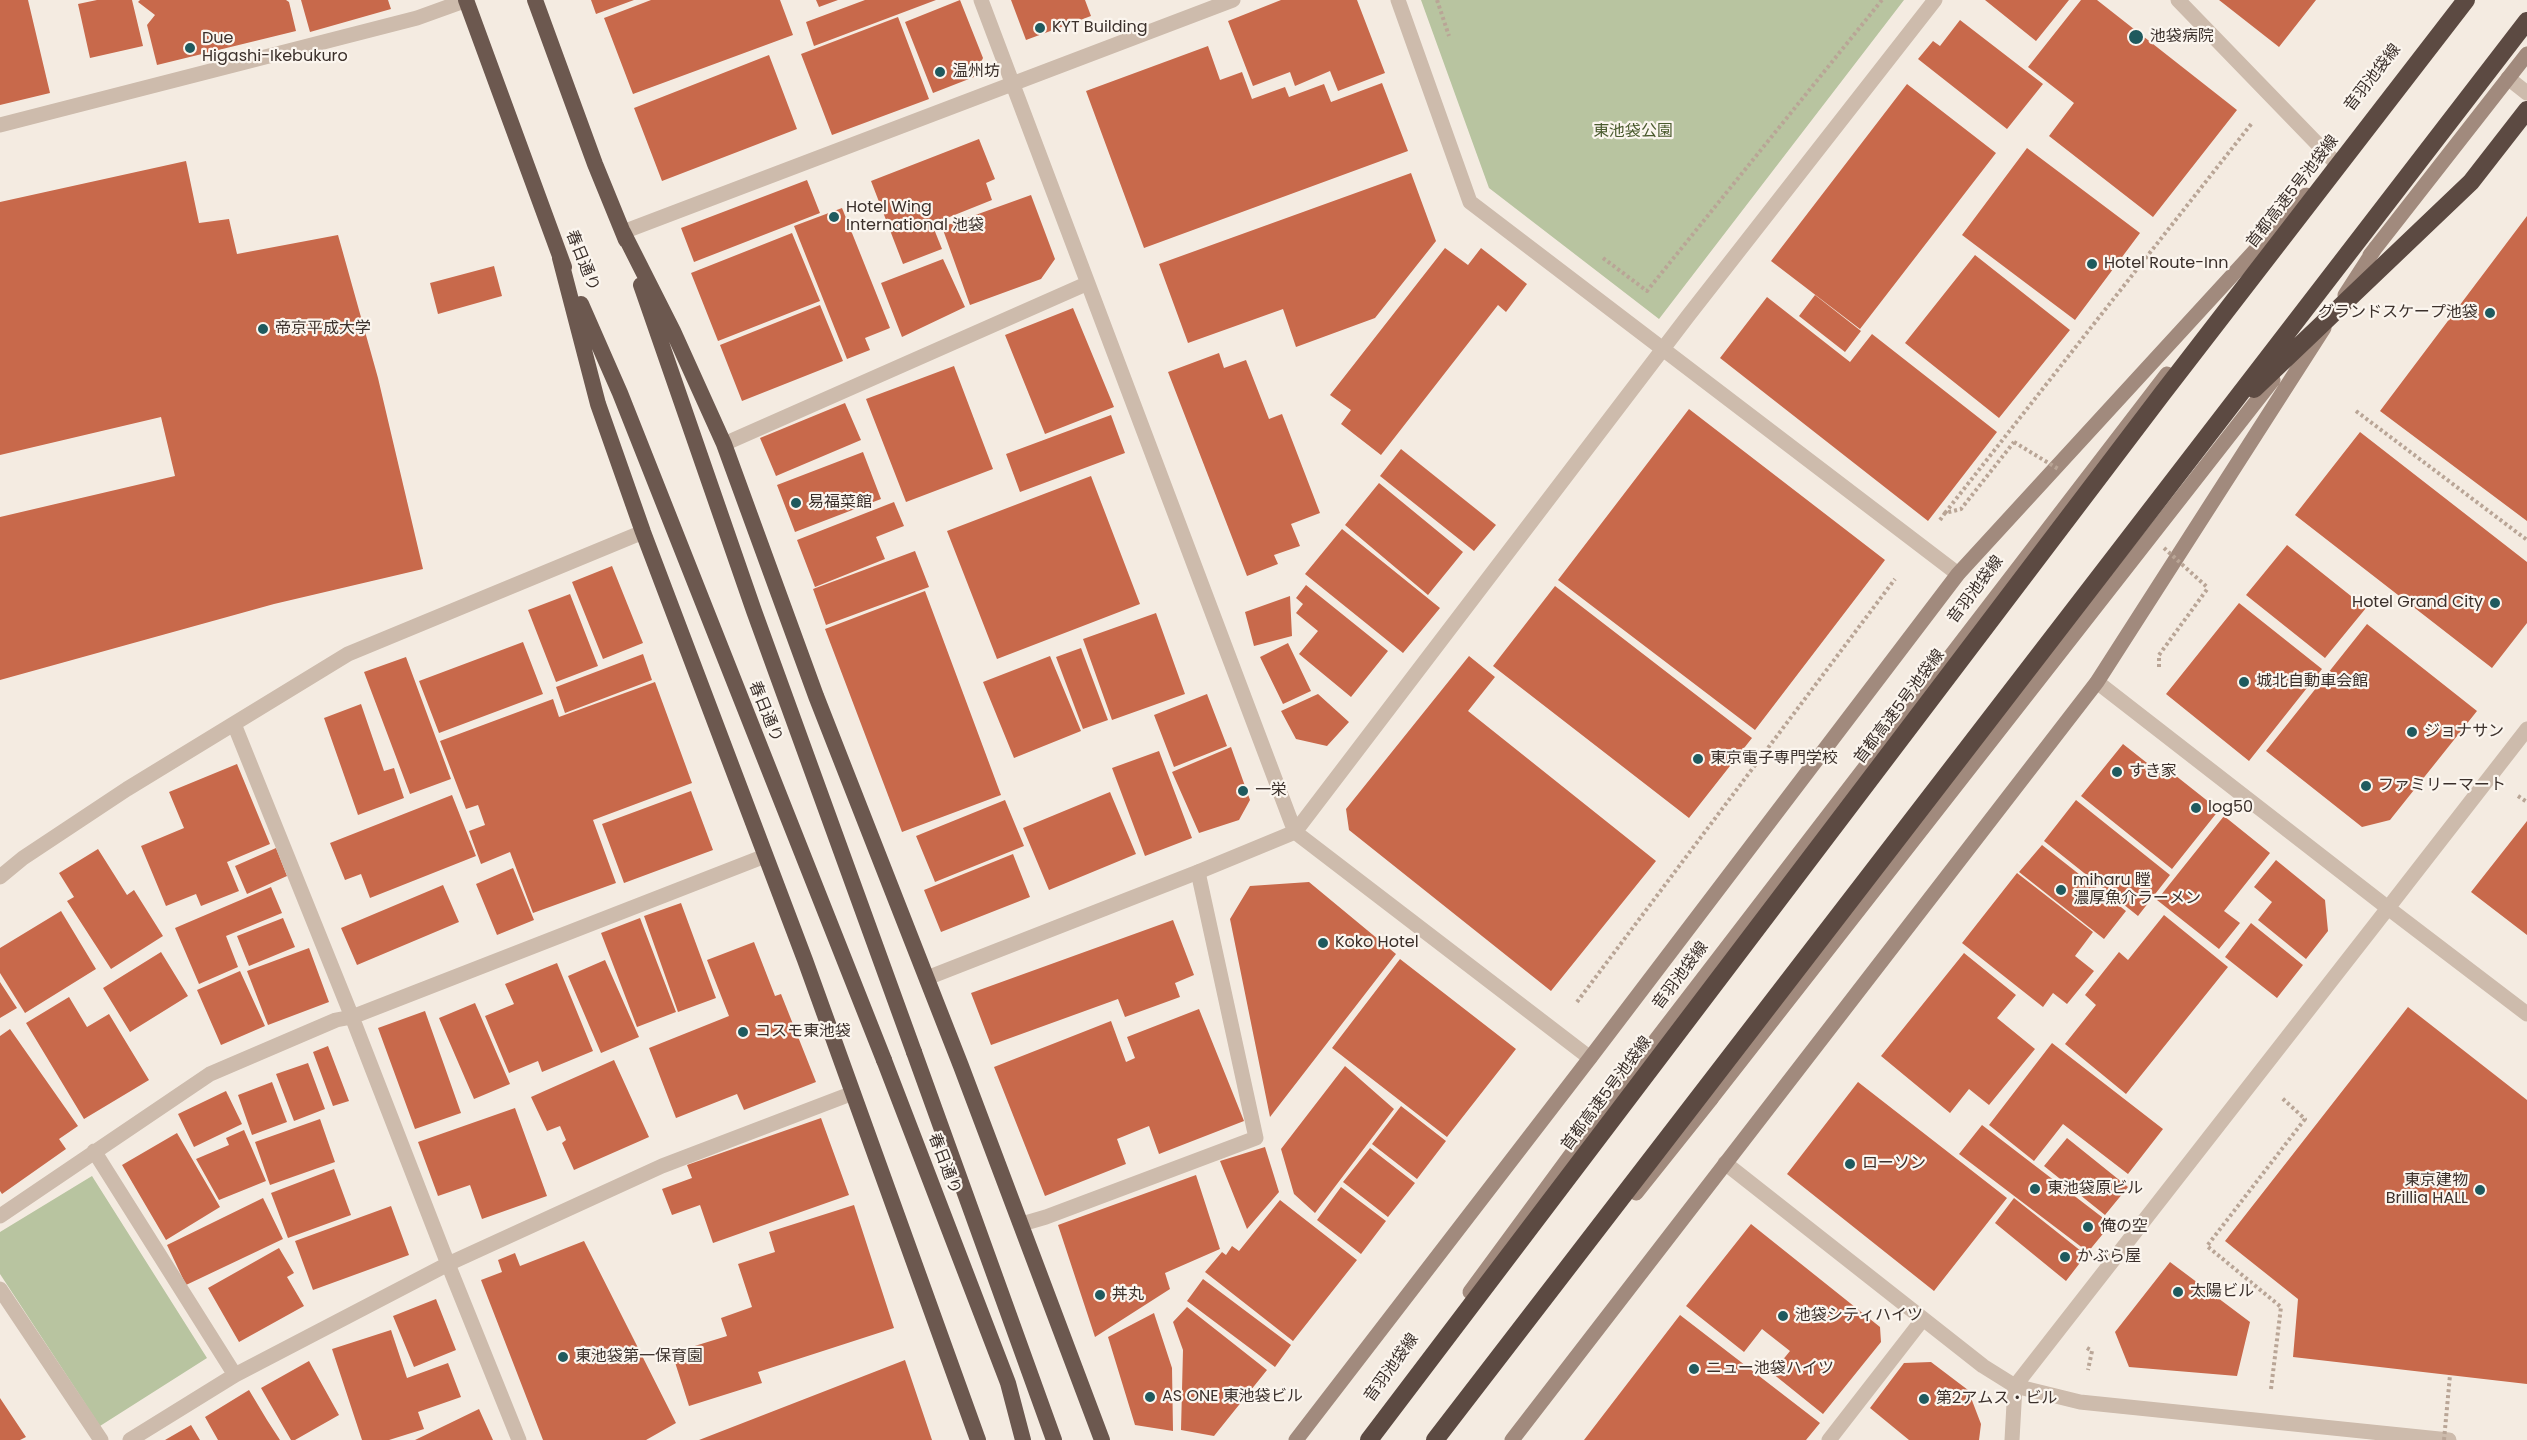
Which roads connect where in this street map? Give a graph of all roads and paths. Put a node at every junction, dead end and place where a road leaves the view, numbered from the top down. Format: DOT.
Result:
graph roads {
  1 [pos="466,0"];
  2 [pos="535,0"];
  3 [pos="981,0"];
  4 [pos="1233,0"];
  5 [pos="1398,0"];
  6 [pos="1437,0"];
  7 [pos="1882,0"];
  8 [pos="1935,0"];
  9 [pos="2178,0"];
  10 [pos="2456,0"];
  11 [pos="2466,0"];
  12 [pos="2527,21"];
  13 [pos="1452,45"];
  14 [pos="2527,54"];
  15 [pos="2508,78"];
  16 [pos="1013,85"];
  17 [pos="2527,93"];
  18 [pos="2527,110"];
  19 [pos="2258,116"];
  20 [pos="0,124"];
  21 [pos="2333,159"];
  22 [pos="2306,195"];
  23 [pos="623,232"];
  24 [pos="2376,248"];
  25 [pos="1598,254"];
  26 [pos="560,258"];
  27 [pos="1086,284"];
  28 [pos="1663,350"];
  29 [pos="2356,411"];
  30 [pos="2210,431"];
  31 [pos="2014,442"];
  32 [pos="724,444"];
  33 [pos="1945,513"];
  34 [pos="1938,523"];
  35 [pos="643,532"];
  36 [pos="2527,540"];
  37 [pos="1958,574"];
  38 [pos="1895,579"];
  39 [pos="2208,588"];
  40 [pos="2159,668"];
  41 [pos="2097,682"];
  42 [pos="234,724"];
  43 [pos="2527,729"];
  44 [pos="1295,832"];
  45 [pos="765,856"];
  46 [pos="1198,872"];
  47 [pos="0,877"];
  48 [pos="2388,908"];
  49 [pos="927,978"];
  50 [pos="1577,1002"];
  51 [pos="2527,1014"];
  52 [pos="352,1017"];
  53 [pos="1590,1058"];
  54 [pos="853,1093"];
  55 [pos="2282,1098"];
  56 [pos="94,1151"];
  57 [pos="1725,1163"];
  58 [pos="0,1216"];
  59 [pos="1022,1224"];
  60 [pos="448,1264"];
  61 [pos="0,1289"];
  62 [pos="1923,1319"];
  63 [pos="235,1375"];
  64 [pos="2451,1375"];
  65 [pos="2015,1386"];
  66 [pos="2271,1390"];
  67 [pos="101,1440"];
  68 [pos="130,1440"];
  69 [pos="519,1440"];
  70 [pos="978,1440"];
  71 [pos="1023,1440"];
  72 [pos="1054,1440"];
  73 [pos="1102,1440"];
  74 [pos="1296,1440"];
  75 [pos="1362,1440"];
  76 [pos="1369,1440"];
  77 [pos="1436,1440"];
  78 [pos="1441,1440"];
  79 [pos="1512,1440"];
  80 [pos="1829,1440"];
  81 [pos="2012,1440"];
  82 [pos="2444,1440"];
  83 [pos="2449,1440"];
  1 -- 20 [label="street"];
  1 -- 26 [label="highway, 春日通り"];
  2 -- 23 [label="highway, 春日通り"];
  3 -- 16 [label="street"];
  4 -- 16 [label="street"];
  5 -- 28 [label="street"];
  6 -- 13 [label="path"];
  7 -- 25 [label="path"];
  8 -- 28 [label="street"];
  9 -- 21 [label="street"];
  10 -- 21 [label="main road, 音羽池袋線"];
  11 -- 76 [label="highway, 首都高速5号池袋線, bridge"];
  12 -- 30 [label="highway, bridge"];
  14 -- 15 [label="main road"];
  15 -- 17 [label="street"];
  15 -- 24 [label="main road"];
  16 -- 23 [label="street"];
  16 -- 27 [label="street"];
  18 -- 30 [label="highway, bridge"];
  19 -- 33 [label="path"];
  21 -- 22 [label="main road, 音羽池袋線"];
  22 -- 37 [label="main road"];
  22 -- 75 [label="main road, 音羽池袋線, bridge"];
  23 -- 32 [label="highway"];
  23 -- 72 [label="highway, 春日通り, bridge"];
  24 -- 41 [label="main road"];
  24 -- 78 [label="main road, bridge"];
  26 -- 35 [label="highway"];
  26 -- 71 [label="highway, 春日通り, bridge"];
  27 -- 32 [label="street"];
  27 -- 44 [label="street"];
  28 -- 37 [label="street"];
  28 -- 44 [label="street"];
  29 -- 36 [label="path"];
  30 -- 77 [label="highway, bridge"];
  31 -- 33 [label="path"];
  32 -- 49 [label="highway"];
  33 -- 34 [label="path"];
  35 -- 42 [label="street"];
  35 -- 45 [label="highway"];
  37 -- 53 [label="main road"];
  38 -- 50 [label="path"];
  39 -- 40 [label="path"];
  41 -- 48 [label="street"];
  41 -- 57 [label="main road"];
  42 -- 47 [label="street"];
  42 -- 52 [label="street"];
  43 -- 48 [label="street"];
  44 -- 46 [label="street"];
  44 -- 53 [label="street"];
  45 -- 52 [label="street"];
  45 -- 54 [label="highway"];
  46 -- 49 [label="street"];
  46 -- 59 [label="street"];
  48 -- 51 [label="street"];
  48 -- 65 [label="street"];
  49 -- 59 [label="highway"];
  52 -- 56 [label="street"];
  52 -- 60 [label="street"];
  53 -- 74 [label="main road"];
  54 -- 60 [label="street"];
  54 -- 70 [label="highway"];
  55 -- 66 [label="path"];
  56 -- 58 [label="street"];
  56 -- 63 [label="street"];
  57 -- 62 [label="street"];
  57 -- 79 [label="main road"];
  59 -- 73 [label="highway"];
  60 -- 63 [label="street"];
  60 -- 69 [label="street"];
  61 -- 67 [label="street"];
  62 -- 65 [label="street"];
  62 -- 80 [label="street"];
  63 -- 68 [label="street"];
  64 -- 82 [label="path, bridge"];
  65 -- 81 [label="street"];
  65 -- 83 [label="street"];
}
